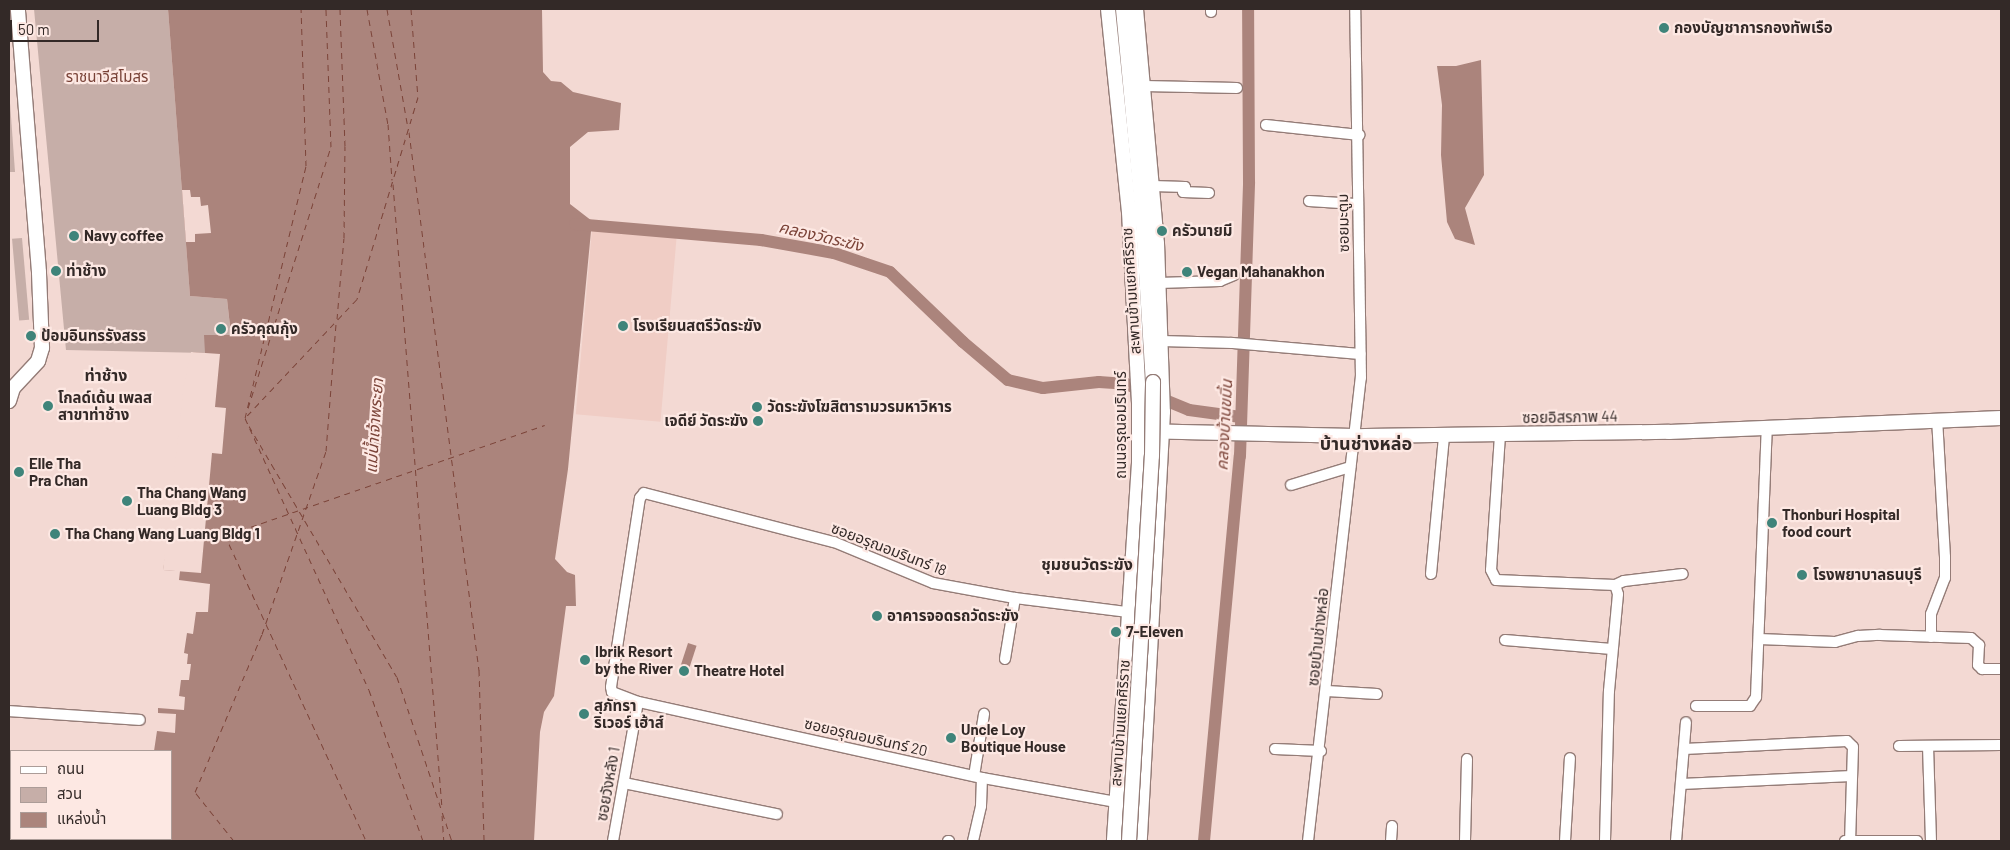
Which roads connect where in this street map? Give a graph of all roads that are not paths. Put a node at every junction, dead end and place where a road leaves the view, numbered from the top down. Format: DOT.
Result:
graph roads {
  1 [pos="18,9"];
  2 [pos="1108,9"];
  3 [pos="1123,9"];
  4 [pos="1136,9"];
  5 [pos="1355,9"];
  6 [pos="1144,86"];
  7 [pos="1237,88"];
  8 [pos="1266,125"];
  9 [pos="1359,135"];
  10 [pos="1153,186"];
  11 [pos="1209,193"];
  12 [pos="1309,201"];
  13 [pos="1356,204"];
  14 [pos="1234,275"];
  15 [pos="1159,283"];
  16 [pos="1162,341"];
  17 [pos="1360,354"];
  18 [pos="9,373"];
  19 [pos="25,374"];
  20 [pos="9,400"];
  21 [pos="2001,418"];
  22 [pos="1937,420"];
  23 [pos="1767,427"];
  24 [pos="1139,431"];
  25 [pos="1163,433"];
  26 [pos="1500,435"];
  27 [pos="1357,436"];
  28 [pos="1444,436"];
  29 [pos="1350,467"];
  30 [pos="1291,484"];
  31 [pos="1431,574"];
  32 [pos="1683,574"];
  33 [pos="1615,585"];
  34 [pos="1015,598"];
  35 [pos="1128,612"];
  36 [pos="1154,615"];
  37 [pos="1931,637"];
  38 [pos="1759,639"];
  39 [pos="1506,640"];
  40 [pos="1612,650"];
  41 [pos="1005,659"];
  42 [pos="2001,669"];
  43 [pos="1327,691"];
  44 [pos="612,692"];
  45 [pos="1377,694"];
  46 [pos="638,702"];
  47 [pos="1696,706"];
  48 [pos="9,711"];
  49 [pos="984,714"];
  50 [pos="140,720"];
  51 [pos="1686,722"];
  52 [pos="2001,745"];
  53 [pos="1899,746"];
  54 [pos="1928,746"];
  55 [pos="1276,749"];
  56 [pos="1684,749"];
  57 [pos="1321,751"];
  58 [pos="1570,758"];
  59 [pos="1467,759"];
  60 [pos="1852,776"];
  61 [pos="978,777"];
  62 [pos="624,783"];
  63 [pos="1681,784"];
  64 [pos="1116,802"];
  65 [pos="777,814"];
  66 [pos="1392,826"];
  67 [pos="613,841"];
  68 [pos="974,841"];
  69 [pos="1114,841"];
  70 [pos="1129,841"];
  71 [pos="1140,841"];
  72 [pos="1308,841"];
  73 [pos="1391,841"];
  74 [pos="1465,841"];
  75 [pos="1565,841"];
  76 [pos="1604,841"];
  77 [pos="1676,841"];
  78 [pos="1845,841"];
  79 [pos="1850,841"];
  80 [pos="1917,841"];
  81 [pos="1931,841"];
  1 -- 19 [label="main road"];
  2 -- 24 [label="main road, ถนนอรุณอมรินทร์"];
  3 -- 70 [label="main road, สะพานข้ามแยกศิริราช, bridge"];
  4 -- 6 [label="main road"];
  5 -- 9 [label="street, ซอยมะตูม"];
  6 -- 7 [label="street"];
  6 -- 10 [label="main road"];
  8 -- 9 [label="street"];
  9 -- 13 [label="street, ซอยมะตูม"];
  10 -- 11 [label="street"];
  10 -- 15 [label="main road"];
  12 -- 13 [label="street"];
  13 -- 17 [label="street, ซอยมะตูม"];
  14 -- 15 [label="street"];
  15 -- 16 [label="main road"];
  16 -- 17 [label="street"];
  16 -- 25 [label="main road"];
  17 -- 27 [label="street, ซอยมะตูม"];
  18 -- 19 [label="main road"];
  19 -- 20 [label="main road"];
  21 -- 22 [label="main road, ซอยอิสรภาพ 44"];
  22 -- 23 [label="main road, ซอยอิสรภาพ 44"];
  22 -- 37 [label="street"];
  23 -- 26 [label="main road, ซอยอิสรภาพ 44"];
  23 -- 38 [label="street"];
  24 -- 25 [label="main road, ซอยอิสรภาพ 44"];
  24 -- 35 [label="main road, ถนนอรุณอมรินทร์"];
  25 -- 27 [label="main road, ซอยอิสรภาพ 44"];
  25 -- 36 [label="main road"];
  26 -- 28 [label="main road, ซอยอิสรภาพ 44"];
  26 -- 33 [label="street"];
  27 -- 28 [label="main road, ซอยอิสรภาพ 44"];
  27 -- 29 [label="street, ซอยบ้านช่างหล่อ"];
  28 -- 31 [label="street"];
  29 -- 30 [label="street"];
  29 -- 43 [label="street, ซอยบ้านช่างหล่อ"];
  32 -- 33 [label="street"];
  33 -- 40 [label="street"];
  34 -- 35 [label="street, ซอยอรุณอมรินทร์ 18"];
  34 -- 41 [label="street"];
  34 -- 44 [label="street, ซอยอรุณอมรินทร์ 18"];
  35 -- 36 [label="main road"];
  35 -- 64 [label="main road, ถนนอรุณอมรินทร์"];
  36 -- 71 [label="main road"];
  37 -- 38 [label="street"];
  37 -- 42 [label="street"];
  38 -- 47 [label="street"];
  39 -- 40 [label="street"];
  40 -- 76 [label="street"];
  43 -- 45 [label="street"];
  43 -- 57 [label="street, ซอยบ้านช่างหล่อ"];
  44 -- 46 [label="street, ซอยอรุณอมรินทร์ 20"];
  46 -- 61 [label="street, ซอยอรุณอมรินทร์ 20"];
  46 -- 62 [label="street, ซอยวังหลัง 1"];
  48 -- 50 [label="street"];
  49 -- 61 [label="street"];
  51 -- 56 [label="street"];
  52 -- 54 [label="street"];
  53 -- 54 [label="street"];
  54 -- 81 [label="street"];
  55 -- 57 [label="street"];
  56 -- 60 [label="street"];
  56 -- 63 [label="street"];
  57 -- 72 [label="street, ซอยบ้านช่างหล่อ"];
  58 -- 75 [label="street"];
  59 -- 74 [label="street"];
  60 -- 63 [label="street"];
  60 -- 79 [label="street"];
  61 -- 64 [label="street, ซอยอรุณอมรินทร์ 20"];
  61 -- 68 [label="street"];
  62 -- 65 [label="street"];
  62 -- 67 [label="street, ซอยวังหลัง 1"];
  63 -- 77 [label="street"];
  64 -- 69 [label="main road, ถนนอรุณอมรินทร์"];
  66 -- 73 [label="street"];
  78 -- 79 [label="street"];
  79 -- 80 [label="street"];
}
